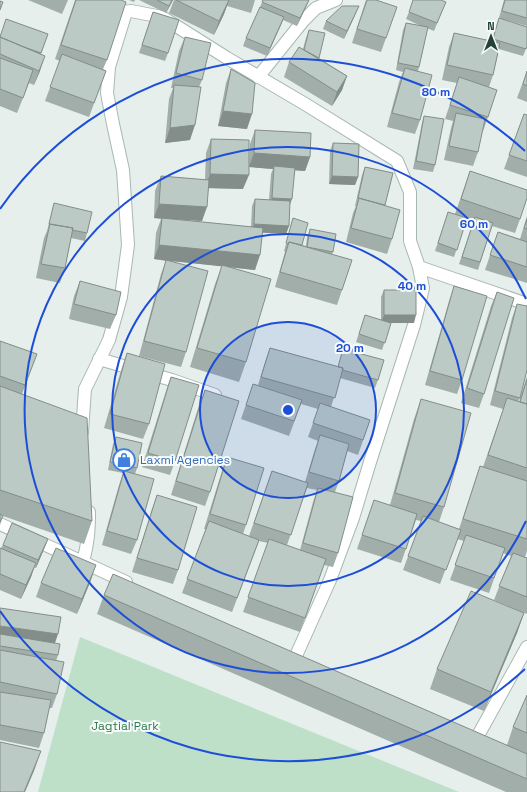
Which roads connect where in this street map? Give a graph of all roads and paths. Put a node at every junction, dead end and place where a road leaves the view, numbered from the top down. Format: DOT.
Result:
graph roads {
  1 [pos="102,0"];
  2 [pos="336,0"];
  3 [pos="126,12"];
  4 [pos="258,77"];
  5 [pos="419,267"];
  6 [pos="527,304"];
  7 [pos="99,359"];
  8 [pos="215,395"];
  9 [pos="84,446"];
  10 [pos="89,502"];
  11 [pos="0,524"];
  12 [pos="83,562"];
  13 [pos="140,588"];
  14 [pos="527,647"];
  15 [pos="295,658"];
  16 [pos="488,747"];
  1 -- 3 [label="street"];
  2 -- 4 [label="street"];
  3 -- 4 [label="street"];
  3 -- 7 [label="street"];
  4 -- 5 [label="street"];
  5 -- 6 [label="street"];
  5 -- 15 [label="street"];
  7 -- 8 [label="street"];
  7 -- 9 [label="street"];
  10 -- 12 [label="street"];
  11 -- 12 [label="street"];
  12 -- 13 [label="street"];
  14 -- 16 [label="street"];
}
